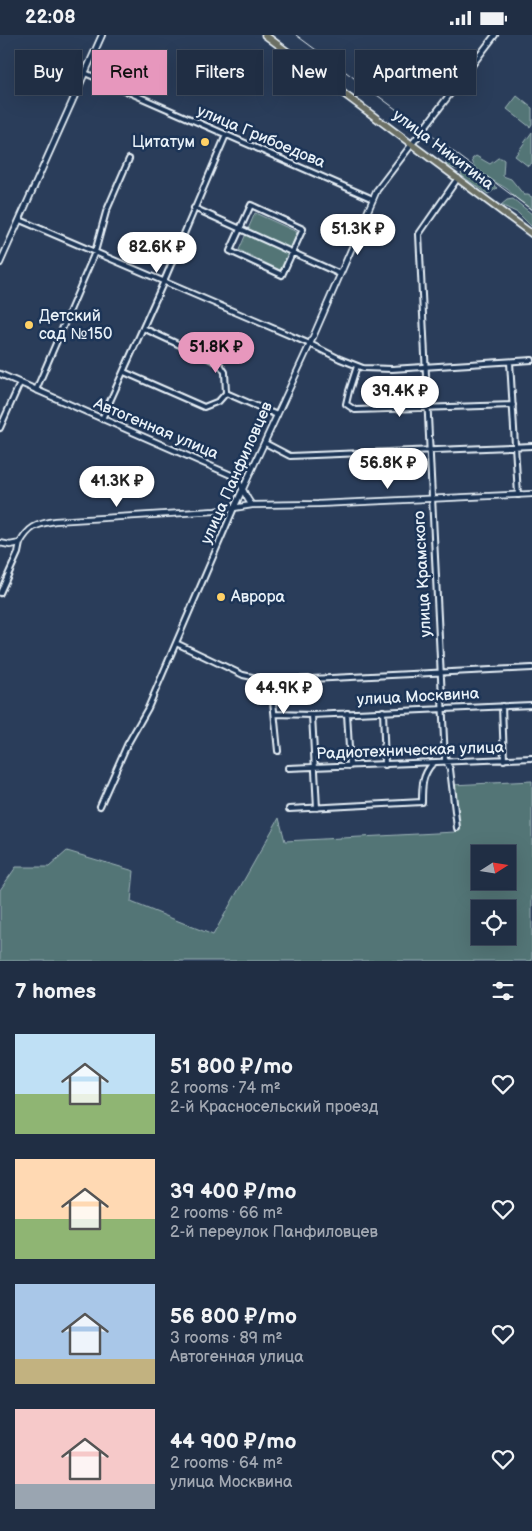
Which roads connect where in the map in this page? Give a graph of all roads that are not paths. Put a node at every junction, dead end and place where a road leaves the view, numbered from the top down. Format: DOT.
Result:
graph roads {
  1 [pos="102,35"];
  2 [pos="265,35"];
  3 [pos="495,35"];
  4 [pos="85,73"];
  5 [pos="226,135"];
  6 [pos="412,144"];
  7 [pos="129,159"];
  8 [pos="458,178"];
  9 [pos="373,199"];
  10 [pos="194,208"];
  11 [pos="20,220"];
  12 [pos="240,229"];
  13 [pos="532,234"];
  14 [pos="95,252"];
  15 [pos="292,252"];
  16 [pos="0,263"];
  17 [pos="340,274"];
  18 [pos="164,281"];
  19 [pos="143,328"];
  20 [pos="310,343"];
  21 [pos="532,361"];
  22 [pos="510,362"];
  23 [pos="357,366"];
  24 [pos="425,366"];
  25 [pos="124,372"];
  26 [pos="0,374"];
  27 [pos="20,383"];
  28 [pos="36,390"];
  29 [pos="226,393"];
  30 [pos="513,405"];
  31 [pos="428,409"];
  32 [pos="278,415"];
  33 [pos="102,420"];
  34 [pos="0,428"];
  35 [pos="265,443"];
  36 [pos="532,446"];
  37 [pos="516,447"];
  38 [pos="430,452"];
  39 [pos="243,489"];
  40 [pos="532,494"];
  41 [pos="518,495"];
  42 [pos="432,497"];
  43 [pos="252,505"];
  44 [pos="234,508"];
  45 [pos="0,543"];
  46 [pos="20,543"];
  47 [pos="0,593"];
  48 [pos="176,643"];
  49 [pos="532,668"];
  50 [pos="441,672"];
  51 [pos="271,681"];
  52 [pos="532,705"];
  53 [pos="502,706"];
  54 [pos="442,708"];
  55 [pos="383,711"];
  56 [pos="347,713"];
  57 [pos="274,714"];
  58 [pos="312,715"];
  59 [pos="278,751"];
  60 [pos="532,758"];
  61 [pos="504,760"];
  62 [pos="433,763"];
  63 [pos="446,763"];
  64 [pos="386,765"];
  65 [pos="350,766"];
  66 [pos="288,768"];
  67 [pos="314,768"];
  68 [pos="100,806"];
  69 [pos="317,807"];
  70 [pos="288,809"];
  71 [pos="457,828"];
  1 -- 4 [label="street"];
  2 -- 6 [label="main road, улица Никитина"];
  3 -- 6 [label="street, улица Панфиловцев"];
  4 -- 5 [label="street, улица Грибоедова"];
  4 -- 11 [label="street"];
  5 -- 9 [label="street, улица Грибоедова"];
  5 -- 10 [label="street"];
  6 -- 8 [label="main road, улица Никитина"];
  6 -- 9 [label="street, улица Панфиловцев"];
  7 -- 14 [label="street"];
  8 -- 13 [label="main road, улица Никитина"];
  8 -- 24 [label="street, улица Крамского"];
  9 -- 17 [label="street, улица Панфиловцев"];
  10 -- 12 [label="street"];
  10 -- 18 [label="street"];
  11 -- 14 [label="street"];
  11 -- 16 [label="street"];
  12 -- 15 [label="street"];
  12 -- 15 [label="street"];
  12 -- 15 [label="street"];
  14 -- 18 [label="street"];
  14 -- 28 [label="street"];
  15 -- 17 [label="street"];
  17 -- 20 [label="street, улица Панфиловцев"];
  18 -- 19 [label="street"];
  18 -- 20 [label="street"];
  19 -- 25 [label="street"];
  19 -- 29 [label="street"];
  20 -- 23 [label="street"];
  20 -- 32 [label="street, улица Панфиловцев"];
  21 -- 22 [label="street"];
  22 -- 24 [label="street"];
  22 -- 30 [label="street"];
  23 -- 24 [label="street"];
  23 -- 31 [label="street"];
  24 -- 31 [label="street, улица Крамского"];
  25 -- 29 [label="street"];
  25 -- 33 [label="street"];
  26 -- 27 [label="street, Автогенная улица"];
  27 -- 28 [label="street, Автогенная улица"];
  27 -- 34 [label="street"];
  28 -- 33 [label="street, Автогенная улица"];
  29 -- 32 [label="street"];
  30 -- 31 [label="street"];
  30 -- 37 [label="street"];
  31 -- 38 [label="street, улица Крамского"];
  32 -- 35 [label="street, улица Панфиловцев"];
  33 -- 39 [label="street, Автогенная улица"];
  35 -- 38 [label="street"];
  35 -- 39 [label="street, улица Панфиловцев"];
  36 -- 37 [label="street"];
  37 -- 38 [label="street"];
  37 -- 41 [label="street"];
  38 -- 42 [label="street, улица Крамского"];
  39 -- 43 [label="street, Автогенная улица"];
  39 -- 44 [label="street, улица Панфиловцев"];
  40 -- 41 [label="street"];
  41 -- 42 [label="street"];
  42 -- 43 [label="street"];
  42 -- 50 [label="street, улица Крамского"];
  43 -- 44 [label="street"];
  44 -- 46 [label="street"];
  44 -- 48 [label="street, улица Панфиловцев"];
  45 -- 46 [label="street"];
  46 -- 47 [label="street"];
  48 -- 51 [label="street"];
  48 -- 68 [label="street, улица Панфиловцев"];
  49 -- 50 [label="street"];
  50 -- 51 [label="street"];
  50 -- 54 [label="street, улица Крамского"];
  51 -- 57 [label="street"];
  52 -- 53 [label="street, улица Москвина"];
  53 -- 54 [label="street, улица Москвина"];
  53 -- 61 [label="street"];
  54 -- 55 [label="street, улица Москвина"];
  54 -- 63 [label="street, улица Крамского"];
  55 -- 56 [label="street, улица Москвина"];
  55 -- 64 [label="street"];
  56 -- 58 [label="street, улица Москвина"];
  56 -- 65 [label="street"];
  57 -- 58 [label="street, улица Москвина"];
  57 -- 59 [label="street"];
  58 -- 67 [label="street"];
  60 -- 61 [label="street, Радиотехническая улица"];
  61 -- 63 [label="street, Радиотехническая улица"];
  62 -- 63 [label="street, Радиотехническая улица"];
  62 -- 64 [label="street, Радиотехническая улица"];
  62 -- 69 [label="street"];
  63 -- 71 [label="street, улица Крамского"];
  64 -- 65 [label="street, Радиотехническая улица"];
  65 -- 67 [label="street, Радиотехническая улица"];
  66 -- 67 [label="street, Радиотехническая улица"];
  67 -- 69 [label="street"];
  69 -- 70 [label="street"];
}
